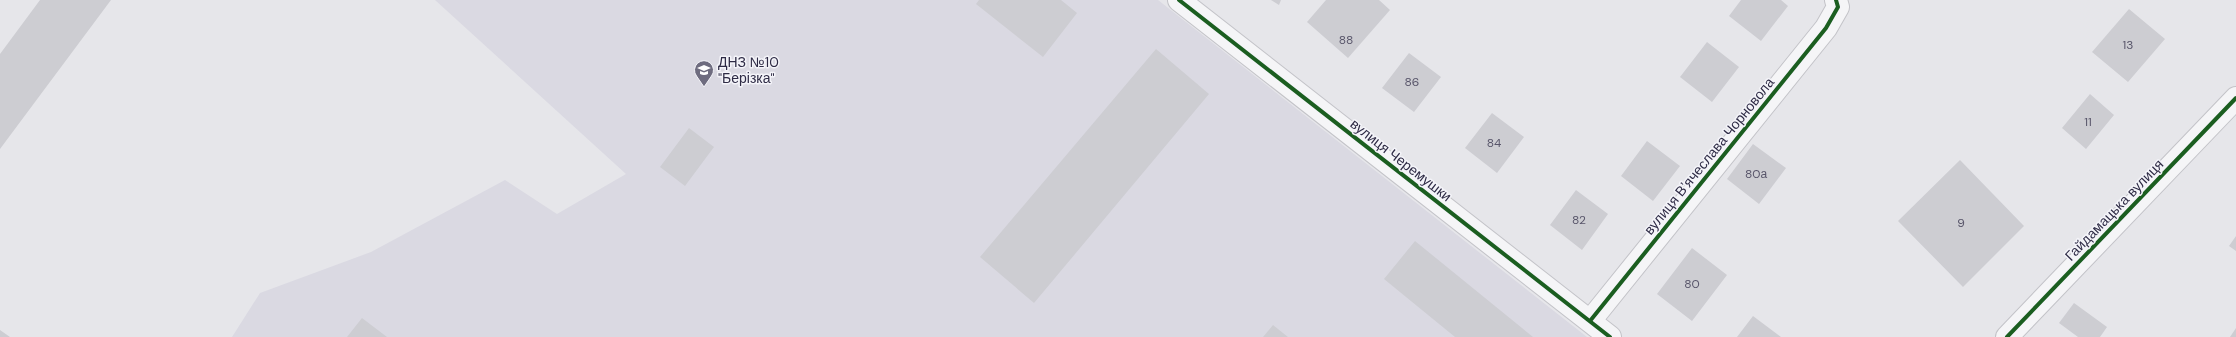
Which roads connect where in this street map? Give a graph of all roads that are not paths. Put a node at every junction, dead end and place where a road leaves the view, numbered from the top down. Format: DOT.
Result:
graph roads {
  1 [pos="1179,0"];
  2 [pos="1836,0"];
  3 [pos="2236,98"];
  4 [pos="1590,321"];
  5 [pos="1610,337"];
  6 [pos="2007,337"];
  1 -- 4 [label="street, вулиця Черемушки"];
  2 -- 4 [label="street, вулиця Вʼячеслава Чорновола"];
  3 -- 6 [label="street, Гайдамацька вулиця"];
  4 -- 5 [label="street, вулиця Черемушки"];
}
